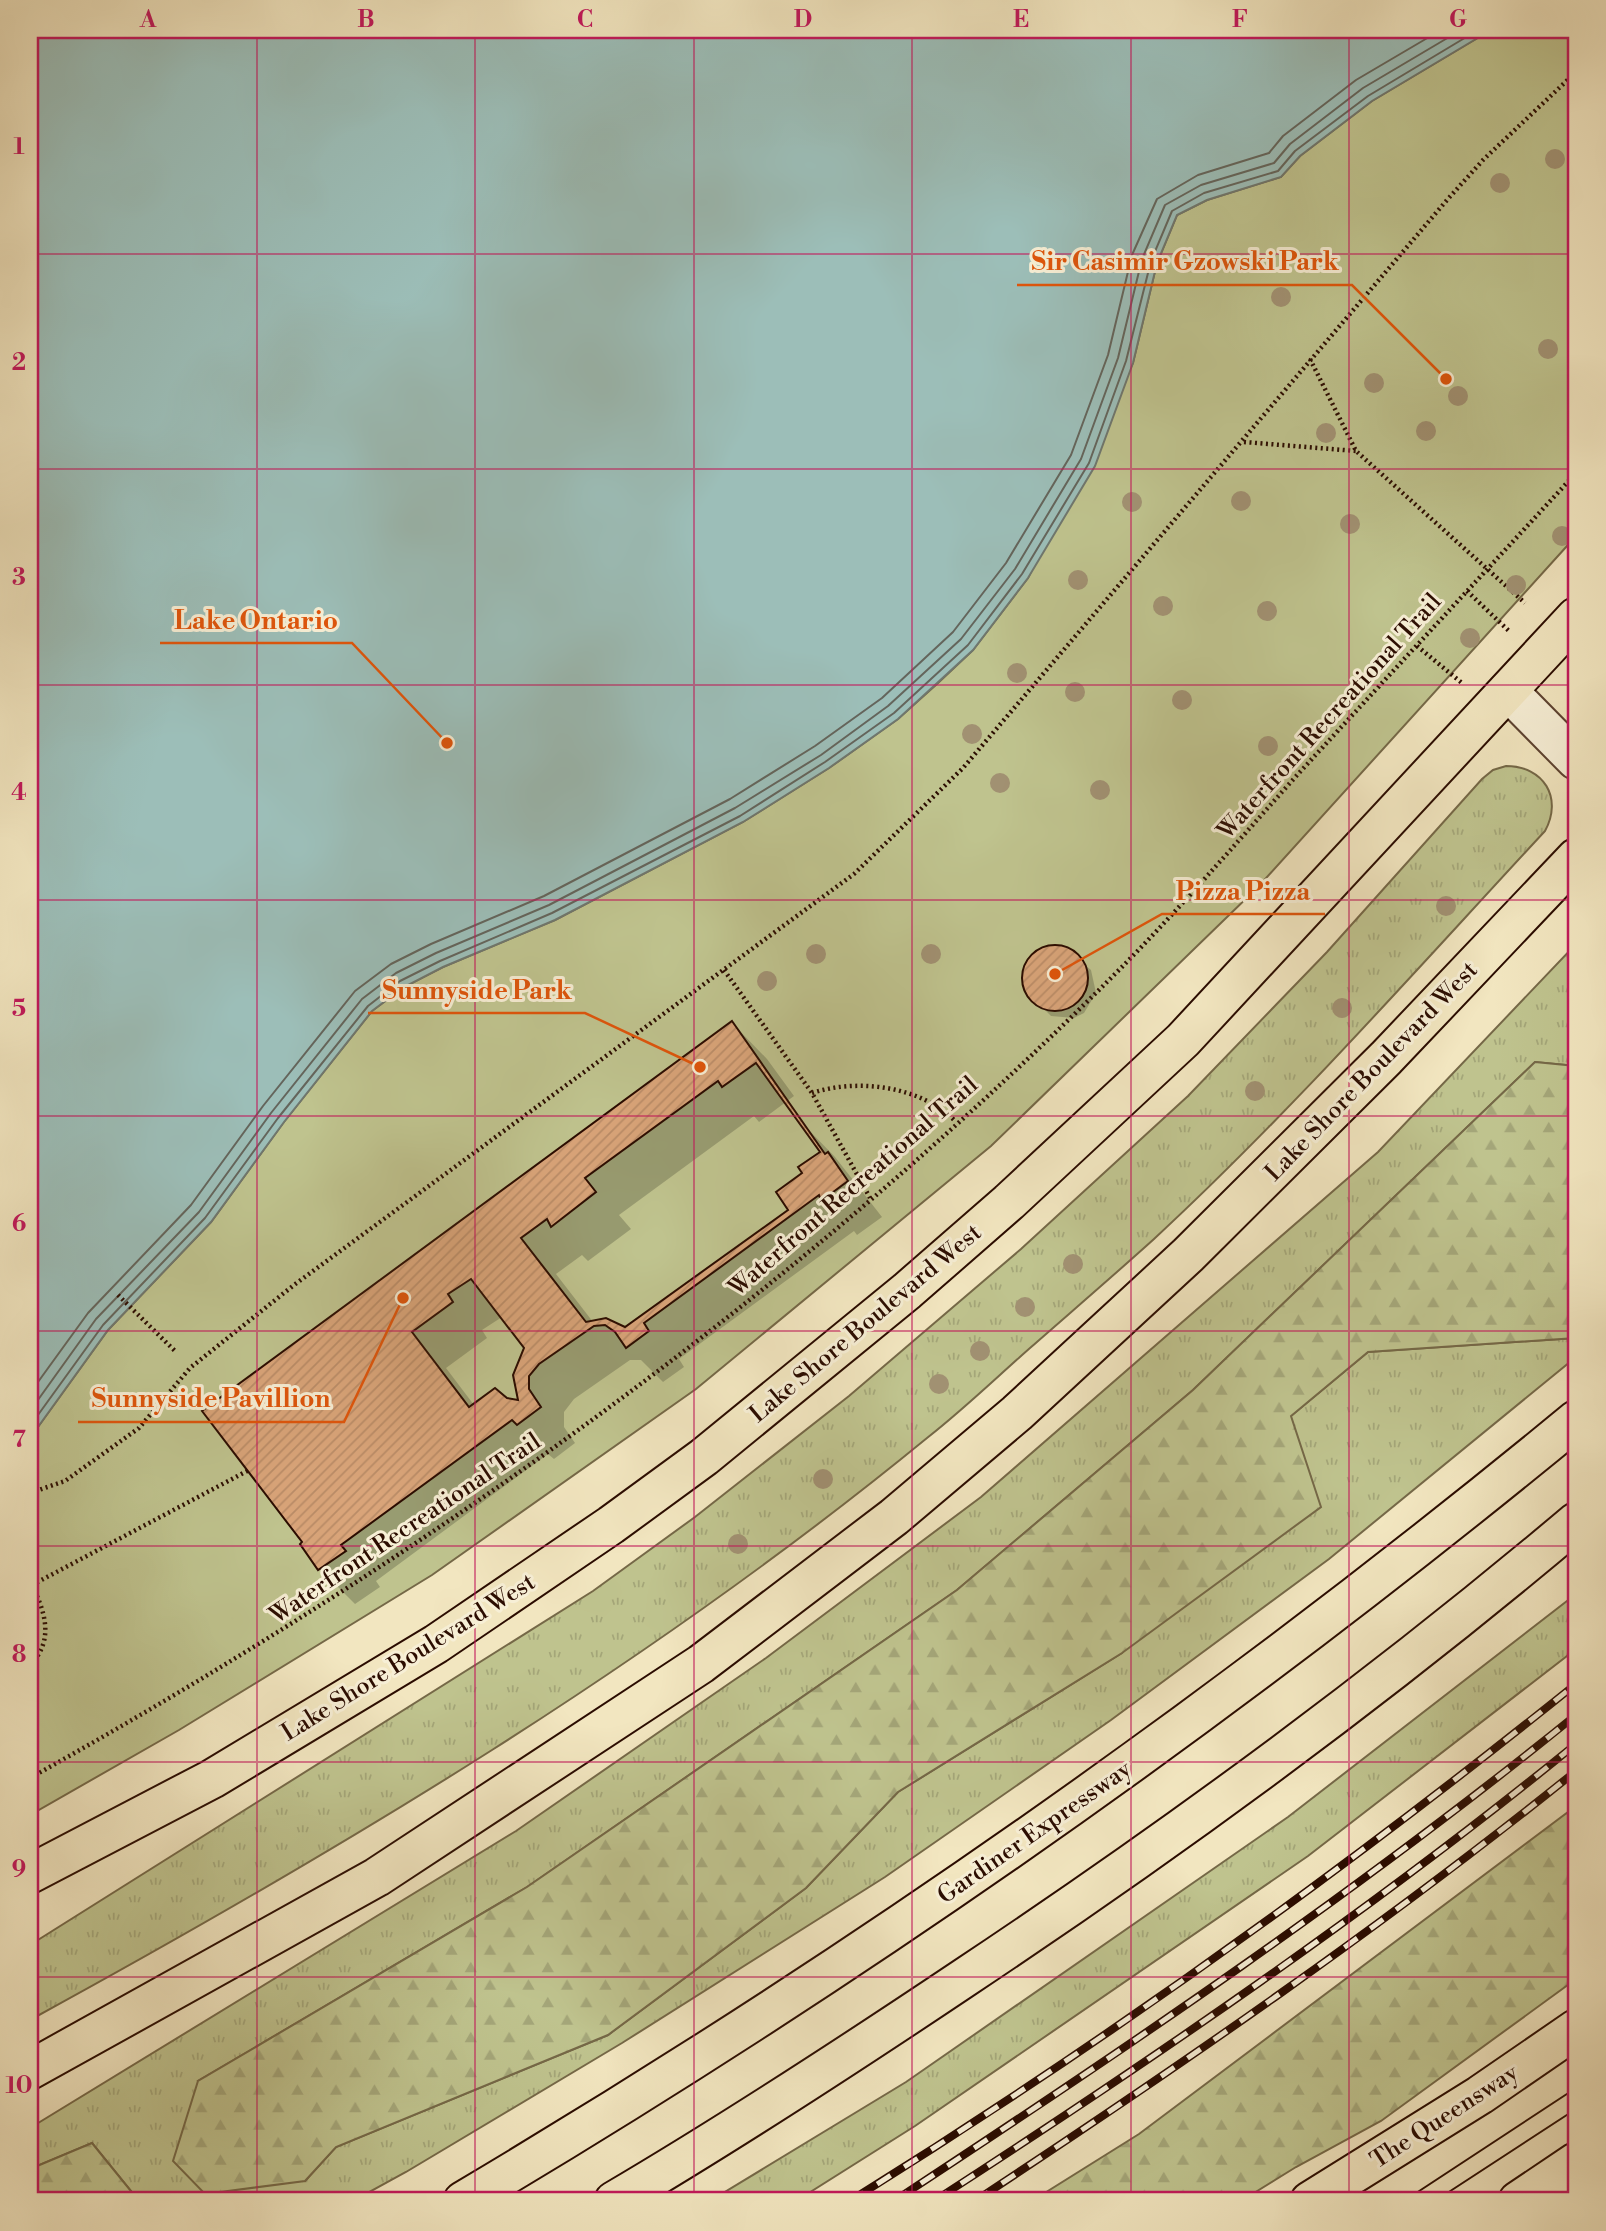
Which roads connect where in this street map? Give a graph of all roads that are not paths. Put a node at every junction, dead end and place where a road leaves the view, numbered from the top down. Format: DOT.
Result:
graph roads {
  1 [pos="1576,617"];
  2 [pos="1508,691"];
  3 [pos="1576,760"];
  4 [pos="1576,858"];
  5 [pos="1576,1420"];
  6 [pos="1576,1522"];
  7 [pos="30,1874"];
  8 [pos="1576,2029"];
  9 [pos="30,2070"];
  10 [pos="1576,2162"];
  11 [pos="463,2201"];
  12 [pos="614,2201"];
  13 [pos="1310,2201"];
  14 [pos="1518,2201"];
  1 -- 2 [label="main road, Lake Shore Boulevard West"];
  2 -- 3 [label="street"];
  2 -- 7 [label="main road, Lake Shore Boulevard West"];
  4 -- 9 [label="main road, Lake Shore Boulevard West"];
  5 -- 11 [label="main road, Gardiner Expressway"];
  6 -- 12 [label="main road"];
  8 -- 13 [label="main road, The Queensway"];
  10 -- 14 [label="main road"];
}
